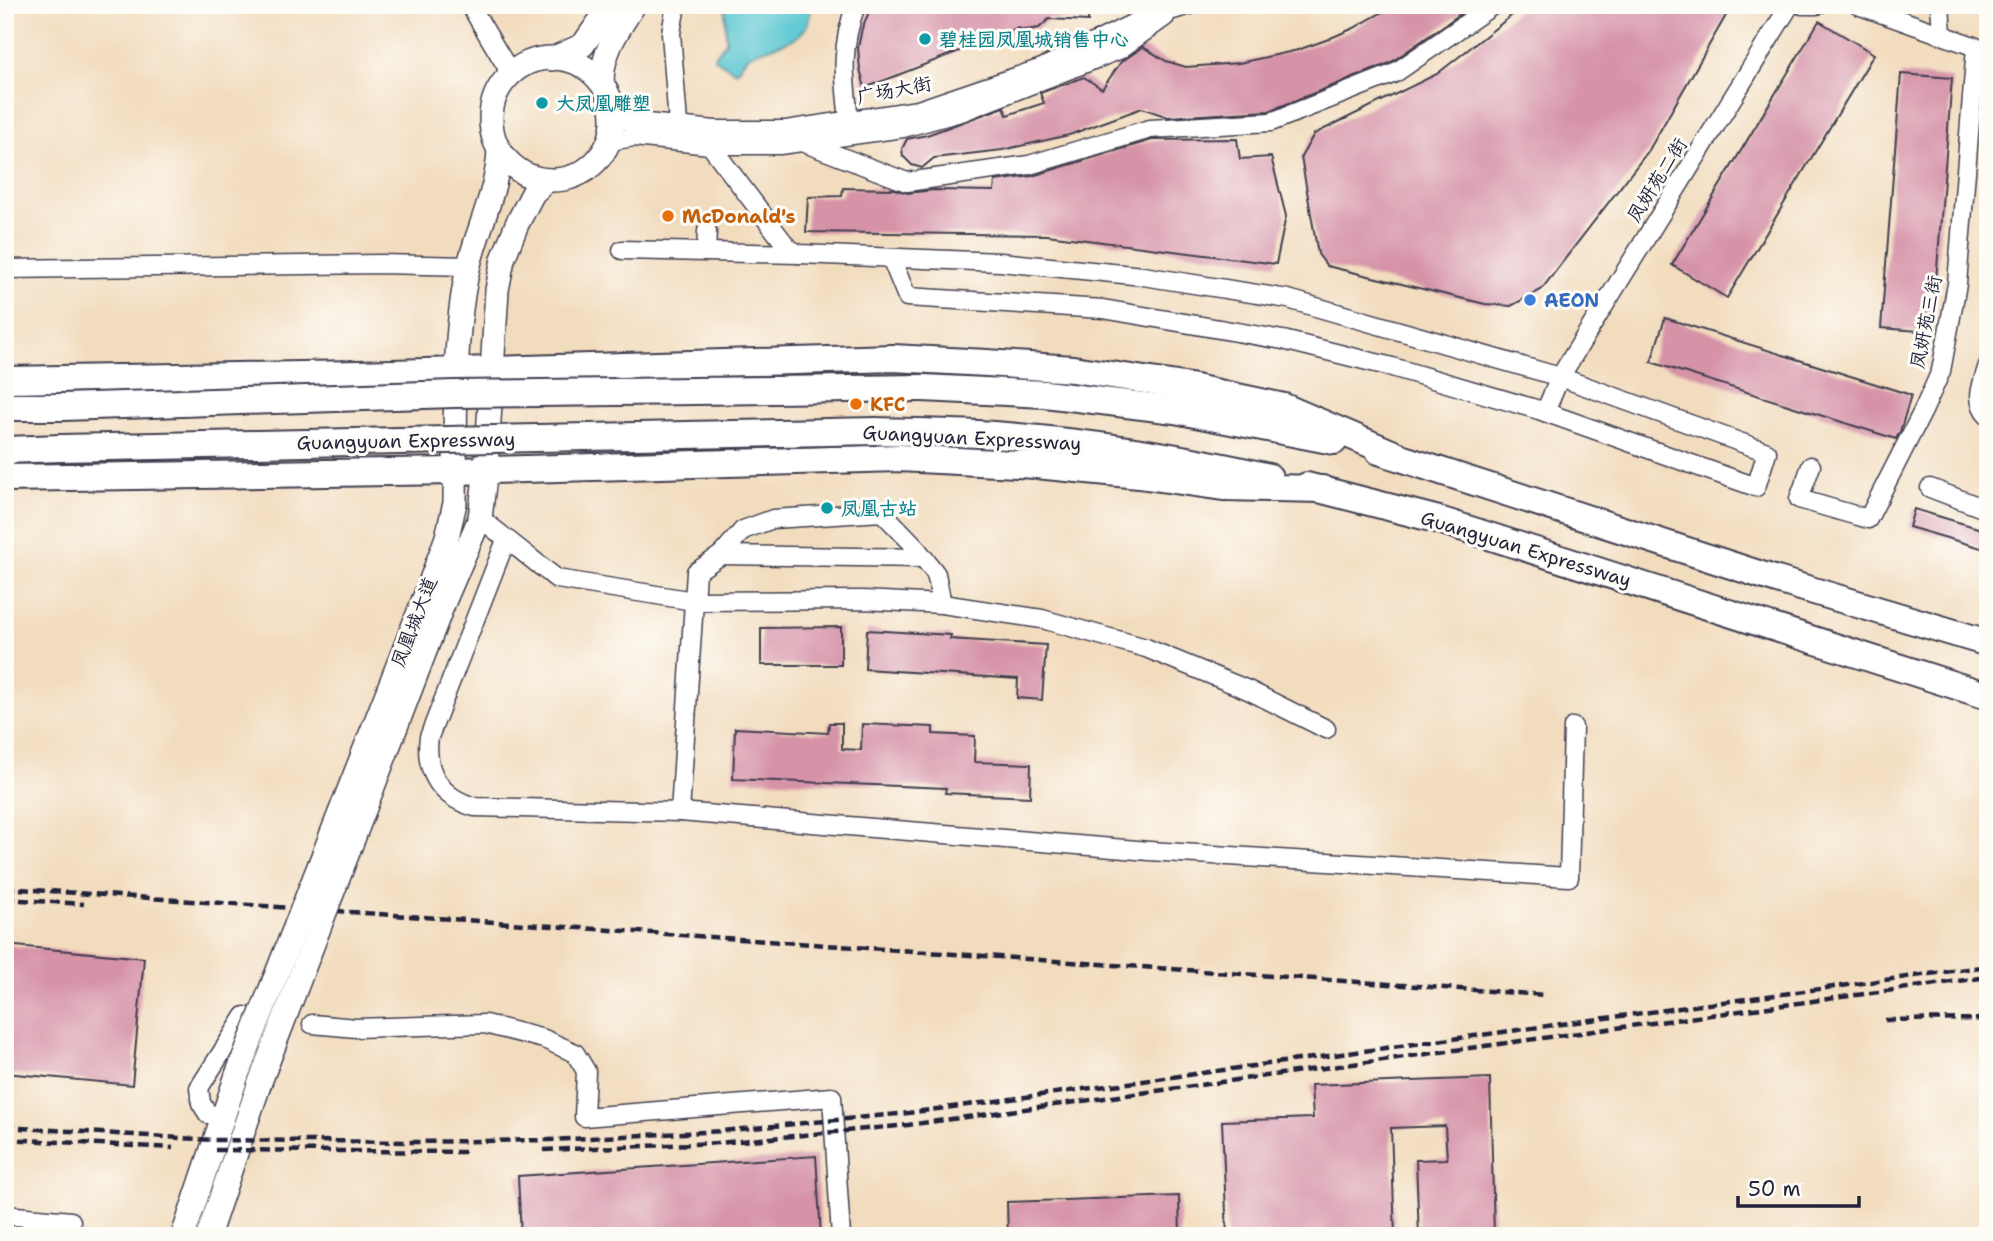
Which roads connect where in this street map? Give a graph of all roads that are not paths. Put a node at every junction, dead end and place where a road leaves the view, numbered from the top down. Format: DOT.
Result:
graph roads {
  1 [pos="470,5"];
  2 [pos="611,5"];
  3 [pos="634,5"];
  4 [pos="676,5"];
  5 [pos="856,5"];
  6 [pos="1190,5"];
  7 [pos="1493,5"];
  8 [pos="1790,5"];
  9 [pos="1802,5"];
  10 [pos="1817,5"];
  11 [pos="1858,5"];
  12 [pos="1940,5"];
  13 [pos="1172,12"];
  14 [pos="1942,34"];
  15 [pos="552,59"];
  16 [pos="511,74"];
  17 [pos="602,83"];
  18 [pos="612,108"];
  19 [pos="849,120"];
  20 [pos="679,134"];
  21 [pos="610,141"];
  22 [pos="802,142"];
  23 [pos="710,145"];
  24 [pos="499,149"];
  25 [pos="547,180"];
  26 [pos="707,231"];
  27 [pos="622,250"];
  28 [pos="706,252"];
  29 [pos="799,254"];
  30 [pos="891,258"];
  31 [pos="469,266"];
  32 [pos="5,269"];
  33 [pos="1988,365"];
  34 [pos="492,368"];
  35 [pos="457,370"];
  36 [pos="1560,377"];
  37 [pos="5,380"];
  38 [pos="5,407"];
  39 [pos="1545,412"];
  40 [pos="1988,415"];
  41 [pos="5,450"];
  42 [pos="1396,455"];
  43 [pos="1811,467"];
  44 [pos="486,469"];
  45 [pos="456,471"];
  46 [pos="5,478"];
  47 [pos="1930,488"];
  48 [pos="1322,489"];
  49 [pos="1988,510"];
  50 [pos="480,518"];
  51 [pos="506,540"];
  52 [pos="721,555"];
  53 [pos="924,558"];
  54 [pos="694,601"];
  55 [pos="434,602"];
  56 [pos="942,604"];
  57 [pos="1988,643"];
  58 [pos="1988,696"];
  59 [pos="1573,727"];
  60 [pos="1326,729"];
  61 [pos="680,812"];
  62 [pos="245,1016"];
  63 [pos="312,1024"];
  64 [pos="225,1116"];
  65 [pos="5,1215"];
  66 [pos="70,1236"];
  67 [pos="183,1236"];
  68 [pos="208,1236"];
  69 [pos="841,1236"];
  1 -- 16 [label="street"];
  2 -- 15 [label="main road"];
  3 -- 17 [label="main road"];
  4 -- 20 [label="street"];
  5 -- 19 [label="street"];
  6 -- 13 [label="street, 广场大街"];
  7 -- 22 [label="street"];
  8 -- 36 [label="street, 凤妍苑二街"];
  9 -- 10 [label="street"];
  11 -- 14 [label="street, 凤妍苑三街"];
  12 -- 14 [label="street"];
  13 -- 19 [label="street, 广场大街"];
  13 -- 22 [label="street, 广场大街"];
  14 -- 43 [label="street, 凤妍苑三街"];
  15 -- 16 [label="main road"];
  15 -- 17 [label="main road"];
  16 -- 24 [label="main road"];
  17 -- 18 [label="main road"];
  18 -- 20 [label="street, 广场大街"];
  18 -- 21 [label="main road"];
  19 -- 20 [label="street, 广场大街"];
  20 -- 21 [label="street"];
  20 -- 23 [label="street, 广场大街"];
  21 -- 25 [label="main road"];
  22 -- 23 [label="street, 广场大街"];
  23 -- 29 [label="street"];
  24 -- 25 [label="main road"];
  24 -- 31 [label="main road, 凤凰城大道"];
  25 -- 34 [label="main road, 凤凰城大道"];
  26 -- 28 [label="street"];
  27 -- 28 [label="street"];
  28 -- 29 [label="street"];
  29 -- 30 [label="street"];
  30 -- 36 [label="street"];
  30 -- 39 [label="street"];
  31 -- 32 [label="street"];
  31 -- 35 [label="main road, 凤凰城大道"];
  33 -- 40 [label="street"];
  34 -- 35 [label="highway"];
  34 -- 42 [label="highway"];
  34 -- 44 [label="main road, 凤凰城大道"];
  35 -- 37 [label="highway"];
  35 -- 45 [label="main road, 凤凰城大道"];
  36 -- 39 [label="street, 凤妍苑二街"];
  36 -- 39 [label="street"];
  38 -- 42 [label="highway, bridge"];
  41 -- 48 [label="highway, Guangyuan Expressway, bridge"];
  42 -- 57 [label="highway"];
  44 -- 45 [label="highway"];
  44 -- 48 [label="highway"];
  44 -- 50 [label="main road, 凤凰城大道"];
  45 -- 46 [label="highway"];
  45 -- 55 [label="main road, 凤凰城大道"];
  47 -- 49 [label="street"];
  48 -- 58 [label="highway, Guangyuan Expressway"];
  50 -- 51 [label="street"];
  50 -- 55 [label="main road, 凤凰城大道"];
  51 -- 54 [label="street"];
  51 -- 61 [label="street"];
  52 -- 53 [label="street"];
  52 -- 53 [label="street"];
  52 -- 54 [label="street"];
  53 -- 56 [label="street"];
  54 -- 56 [label="street"];
  54 -- 61 [label="street"];
  55 -- 64 [label="main road, 凤凰城大道, bridge"];
  55 -- 68 [label="main road, 凤凰城大道, bridge"];
  56 -- 60 [label="street"];
  59 -- 61 [label="street"];
  62 -- 64 [label="street"];
  63 -- 69 [label="street"];
  64 -- 67 [label="main road, 凤凰城大道"];
  65 -- 66 [label="street"];
}
